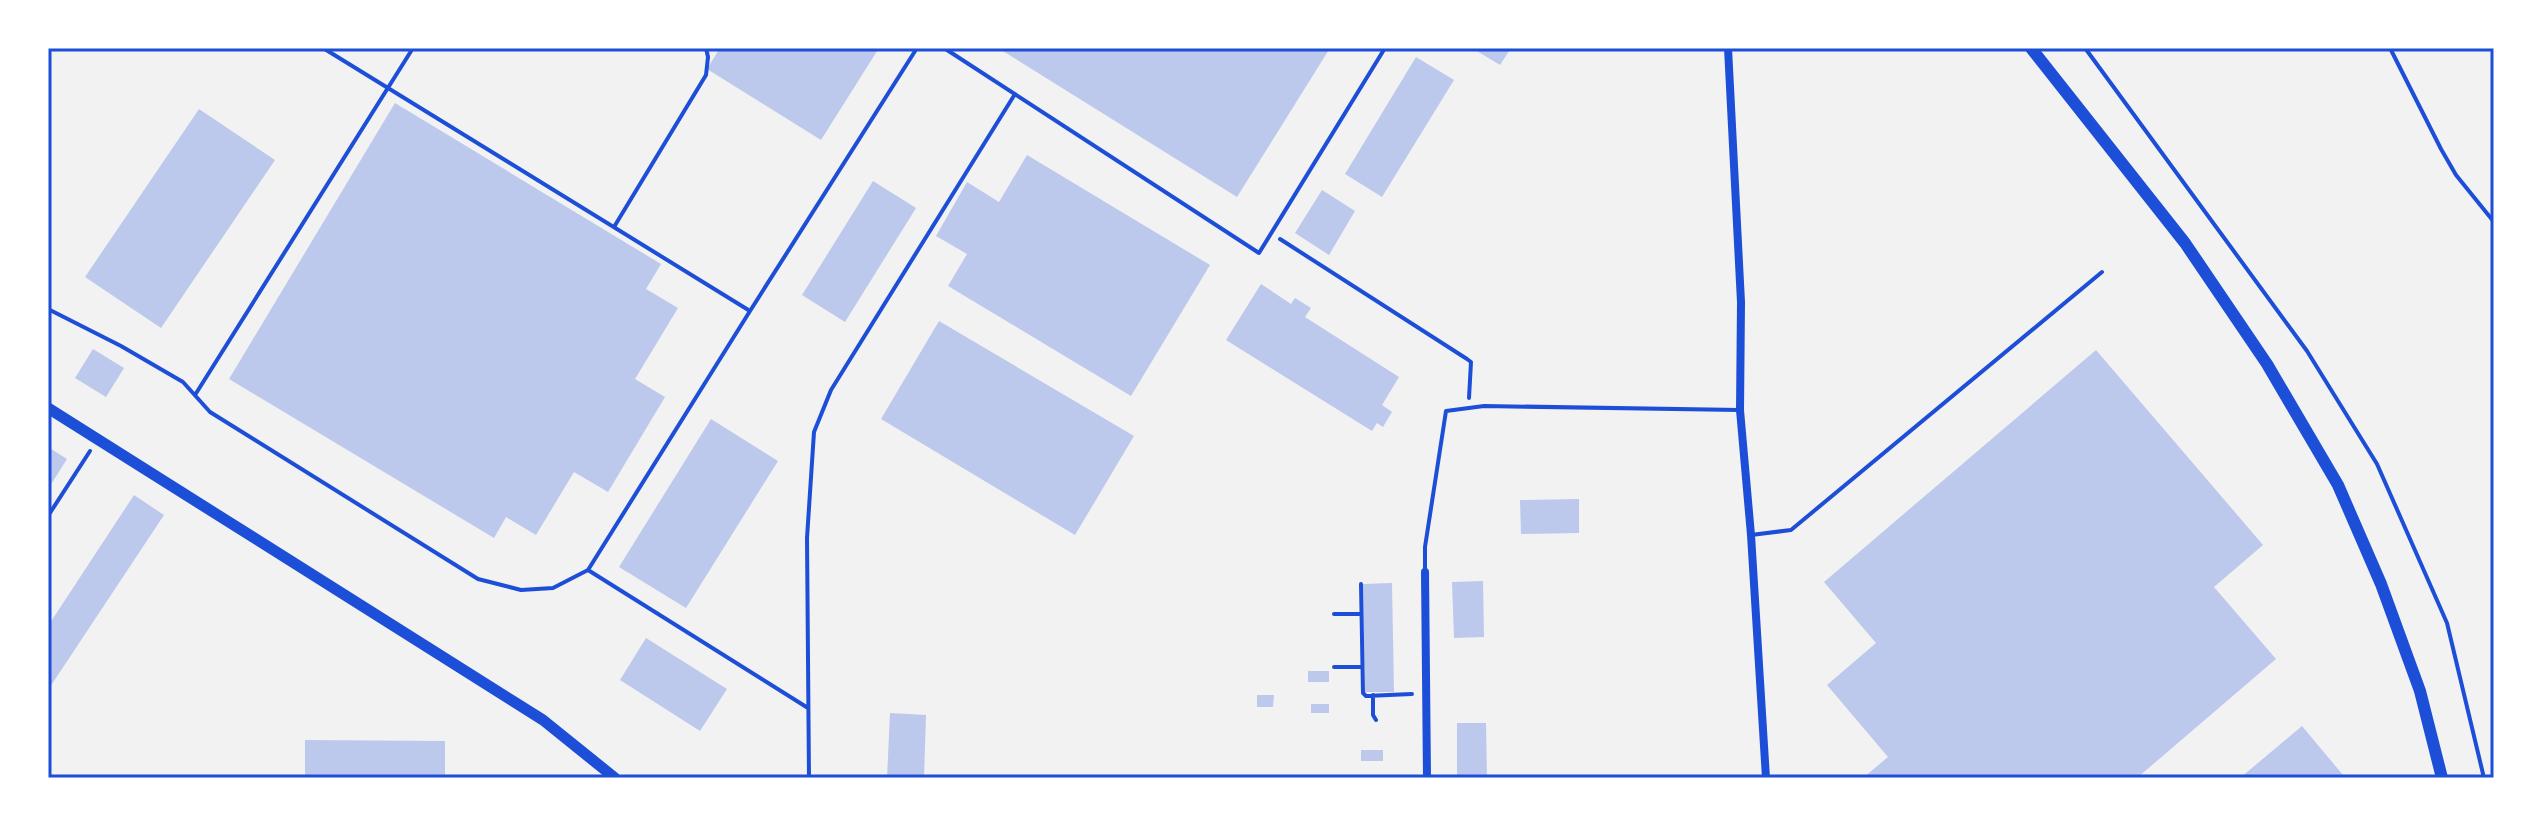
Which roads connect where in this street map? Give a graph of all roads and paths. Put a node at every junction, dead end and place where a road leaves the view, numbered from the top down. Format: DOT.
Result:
graph roads {
  1 [pos="323,48"];
  2 [pos="413,48"];
  3 [pos="706,48"];
  4 [pos="917,48"];
  5 [pos="944,48"];
  6 [pos="1385,48"];
  7 [pos="1728,48"];
  8 [pos="2031,48"];
  9 [pos="2085,48"];
  10 [pos="2390,48"];
  11 [pos="389,88"];
  12 [pos="1015,94"];
  13 [pos="2494,222"];
  14 [pos="614,227"];
  15 [pos="1271,233"];
  16 [pos="2102,272"];
  17 [pos="48,309"];
  18 [pos="750,311"];
  19 [pos="195,396"];
  20 [pos="48,408"];
  21 [pos="1469,408"];
  22 [pos="1740,410"];
  23 [pos="80,466"];
  24 [pos="48,516"];
  25 [pos="1751,535"];
  26 [pos="588,570"];
  27 [pos="1425,572"];
  28 [pos="1361,584"];
  29 [pos="1334,614"];
  30 [pos="1361,614"];
  31 [pos="1334,667"];
  32 [pos="1362,667"];
  33 [pos="1427,694"];
  34 [pos="1373,695"];
  35 [pos="808,708"];
  36 [pos="1376,720"];
  37 [pos="615,778"];
  38 [pos="809,778"];
  39 [pos="1427,778"];
  40 [pos="1766,778"];
  41 [pos="2442,778"];
  42 [pos="2484,778"];
  1 -- 11 [label="lane"];
  2 -- 11 [label="lane"];
  3 -- 14 [label="lane"];
  4 -- 18 [label="lane"];
  5 -- 12 [label="lane"];
  6 -- 15 [label="lane"];
  7 -- 22 [label="street"];
  8 -- 41 [label="main road"];
  9 -- 42 [label="lane"];
  10 -- 13 [label="path"];
  11 -- 14 [label="lane"];
  11 -- 19 [label="lane"];
  12 -- 15 [label="lane"];
  12 -- 35 [label="lane"];
  14 -- 18 [label="lane"];
  15 -- 21 [label="path"];
  16 -- 25 [label="lane"];
  17 -- 19 [label="lane"];
  18 -- 26 [label="lane"];
  19 -- 26 [label="lane"];
  20 -- 37 [label="street"];
  21 -- 22 [label="lane"];
  21 -- 27 [label="lane"];
  22 -- 25 [label="street"];
  23 -- 24 [label="path"];
  25 -- 40 [label="street"];
  26 -- 35 [label="lane"];
  27 -- 33 [label="street"];
  28 -- 30 [label="path"];
  29 -- 30 [label="path"];
  30 -- 32 [label="path"];
  31 -- 32 [label="path"];
  32 -- 34 [label="path"];
  33 -- 34 [label="path"];
  33 -- 39 [label="street"];
  34 -- 36 [label="path"];
  35 -- 38 [label="lane"];
}
